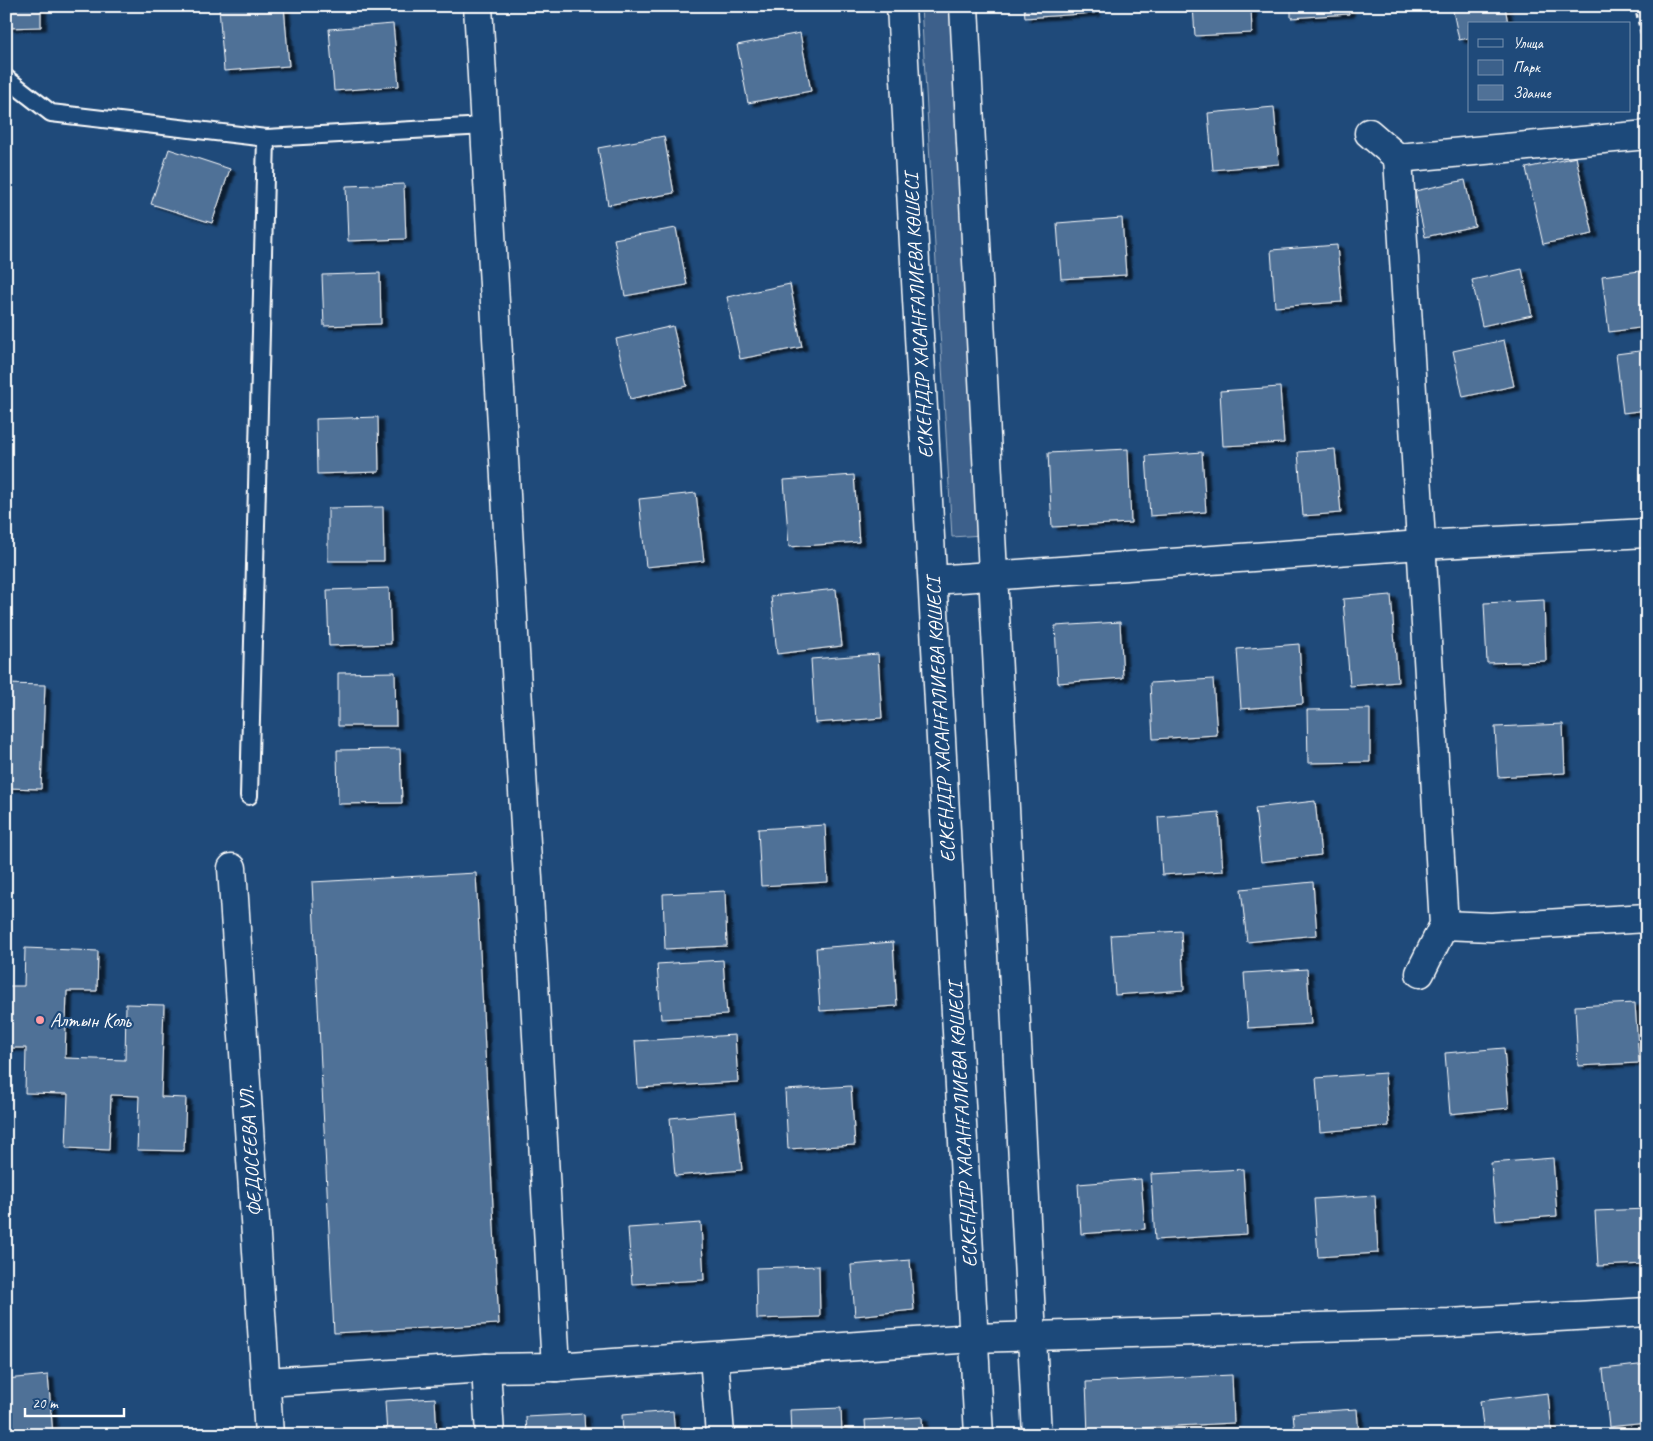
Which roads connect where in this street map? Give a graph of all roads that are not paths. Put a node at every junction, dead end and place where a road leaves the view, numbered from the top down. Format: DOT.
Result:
graph roads {
  1 [pos="478,6"];
  2 [pos="901,6"];
  3 [pos="964,6"];
  4 [pos="6,78"];
  5 [pos="486,126"];
  6 [pos="1369,133"];
  7 [pos="1647,135"];
  8 [pos="266,138"];
  9 [pos="1398,158"];
  10 [pos="1647,533"];
  11 [pos="1421,545"];
  12 [pos="994,575"];
  13 [pos="933,580"];
  14 [pos="249,796"];
  15 [pos="232,868"];
  16 [pos="1647,918"];
  17 [pos="1444,925"];
  18 [pos="1420,973"];
  19 [pos="1647,1312"];
  20 [pos="1032,1337"];
  21 [pos="973,1338"];
  22 [pos="714,1356"];
  23 [pos="556,1366"];
  24 [pos="486,1368"];
  25 [pos="266,1382"];
  26 [pos="269,1435"];
  27 [pos="490,1435"];
  28 [pos="720,1435"];
  29 [pos="979,1435"];
  30 [pos="1037,1435"];
  1 -- 5 [label="street"];
  2 -- 13 [label="street, ЕСКЕНДІР ХАСАНҒАЛИЕВА КӨШЕСІ"];
  3 -- 12 [label="street"];
  4 -- 8 [label="lane"];
  5 -- 8 [label="lane"];
  5 -- 23 [label="street"];
  6 -- 9 [label="street"];
  7 -- 9 [label="street"];
  8 -- 14 [label="lane"];
  9 -- 11 [label="street"];
  10 -- 11 [label="street"];
  11 -- 12 [label="street"];
  11 -- 17 [label="street"];
  12 -- 13 [label="street"];
  12 -- 20 [label="street"];
  13 -- 21 [label="street, ЕСКЕНДІР ХАСАНҒАЛИЕВА КӨШЕСІ"];
  15 -- 25 [label="street, ФЕДОСЕЕВА УЛ."];
  16 -- 17 [label="street"];
  17 -- 18 [label="street"];
  19 -- 20 [label="street"];
  20 -- 21 [label="street"];
  20 -- 30 [label="street"];
  21 -- 22 [label="street"];
  21 -- 29 [label="street, ЕСКЕНДІР ХАСАНҒАЛИЕВА КӨШЕСІ"];
  22 -- 23 [label="street"];
  22 -- 28 [label="street"];
  23 -- 24 [label="street"];
  24 -- 25 [label="street"];
  24 -- 27 [label="street"];
  25 -- 26 [label="street, ФЕДОСЕЕВА УЛ."];
}
